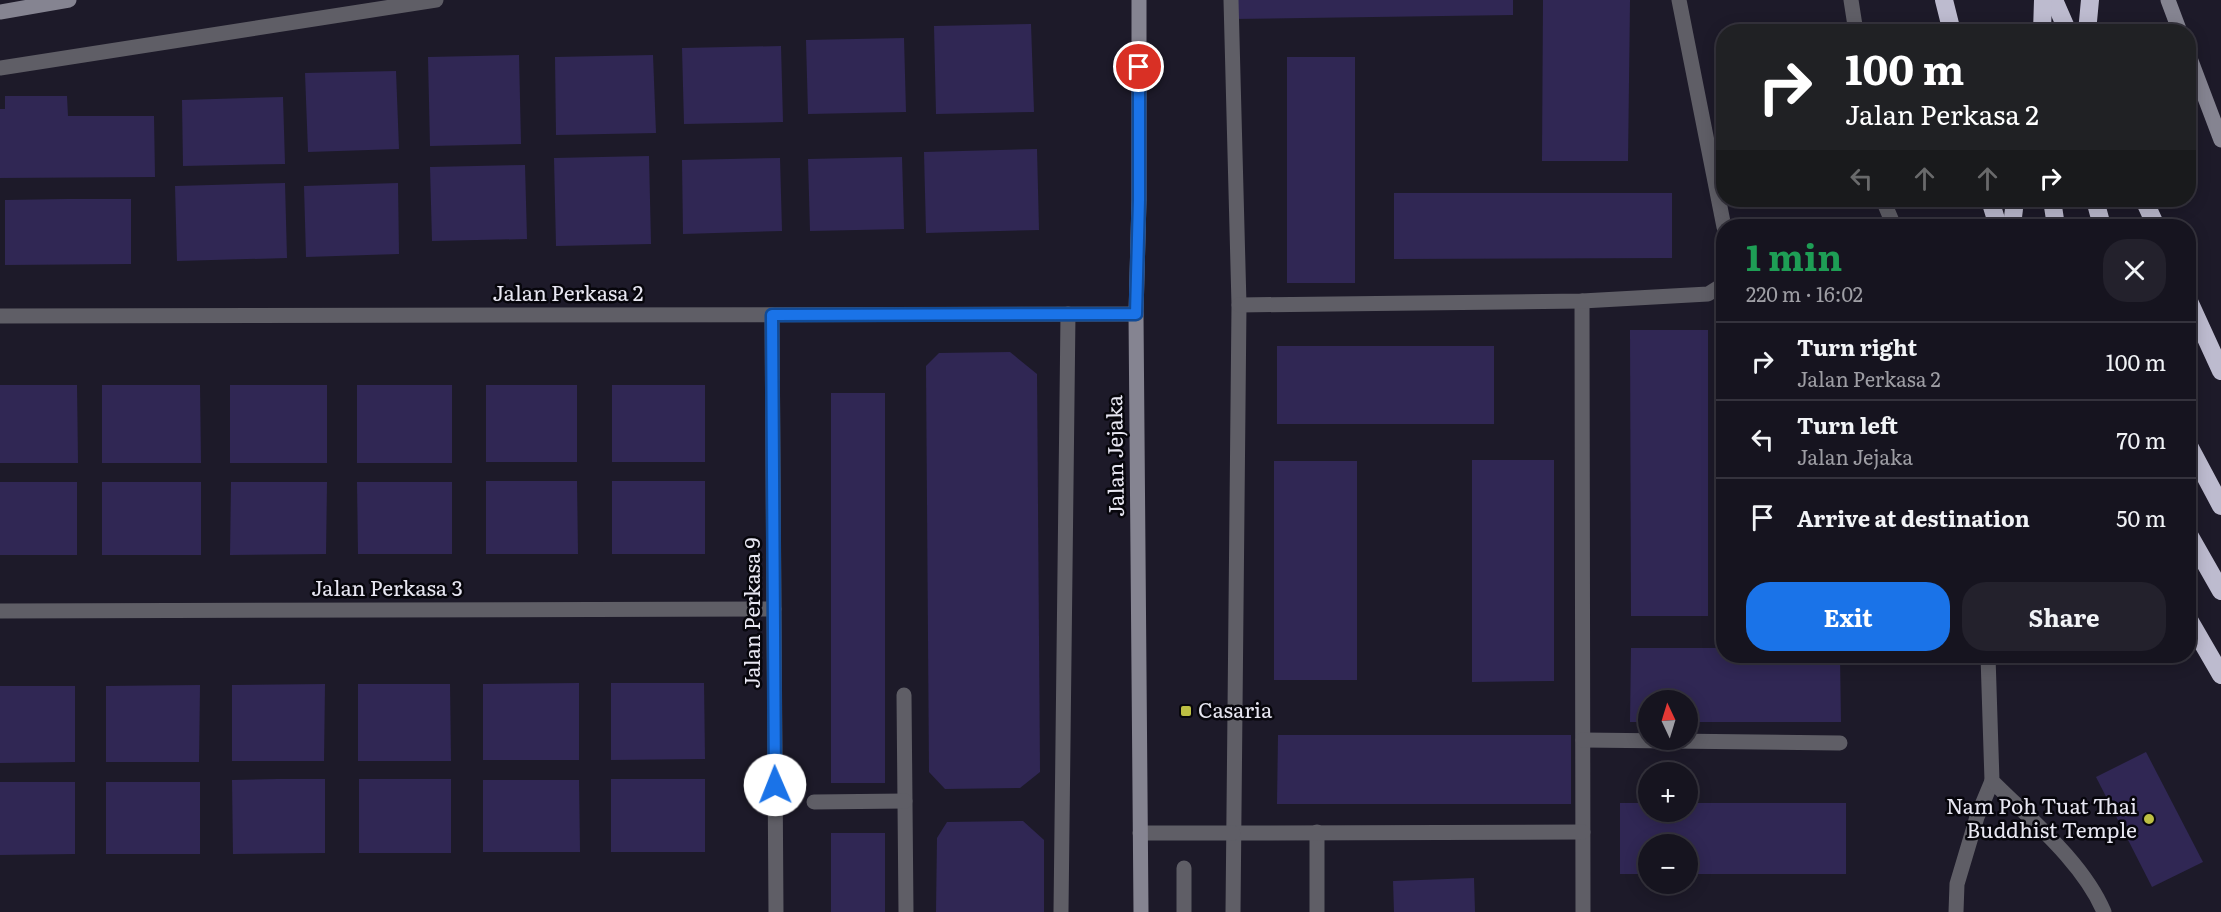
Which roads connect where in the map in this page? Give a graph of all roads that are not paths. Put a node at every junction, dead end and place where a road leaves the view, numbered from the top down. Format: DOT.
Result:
graph roads {
  1 [pos="69,0"];
  2 [pos="436,0"];
  3 [pos="1139,0"];
  4 [pos="1232,0"];
  5 [pos="1679,0"];
  6 [pos="1851,0"];
  7 [pos="1944,0"];
  8 [pos="2043,0"];
  9 [pos="2054,0"];
  10 [pos="2090,0"];
  11 [pos="2168,0"];
  12 [pos="0,12"];
  13 [pos="1855,24"];
  14 [pos="1950,24"];
  15 [pos="2042,24"];
  16 [pos="2064,24"];
  17 [pos="2088,24"];
  18 [pos="2177,24"];
  19 [pos="0,68"];
  20 [pos="2196,74"];
  21 [pos="2221,140"];
  22 [pos="1716,187"];
  23 [pos="1716,289"];
  24 [pos="1582,301"];
  25 [pos="1239,305"];
  26 [pos="1068,314"];
  27 [pos="1136,314"];
  28 [pos="772,315"];
  29 [pos="0,316"];
  30 [pos="2196,316"];
  31 [pos="2221,371"];
  32 [pos="2196,459"];
  33 [pos="2221,506"];
  34 [pos="2196,547"];
  35 [pos="2221,591"];
  36 [pos="774,609"];
  37 [pos="0,611"];
  38 [pos="2196,632"];
  39 [pos="1988,663"];
  40 [pos="2221,675"];
  41 [pos="904,695"];
  42 [pos="1583,740"];
  43 [pos="1840,743"];
  44 [pos="1992,781"];
  45 [pos="905,801"];
  46 [pos="814,802"];
  47 [pos="1317,832"];
  48 [pos="1583,832"];
  49 [pos="1140,833"];
  50 [pos="1233,833"];
  51 [pos="1184,868"];
  52 [pos="777,912"];
  53 [pos="906,912"];
  54 [pos="1061,912"];
  55 [pos="1141,912"];
  56 [pos="1184,912"];
  57 [pos="1233,912"];
  58 [pos="1317,912"];
  59 [pos="1583,912"];
  60 [pos="1956,912"];
  61 [pos="2104,912"];
  1 -- 12 [label="street"];
  2 -- 19 [label="street"];
  3 -- 27 [label="street, Jalan Jejaka"];
  4 -- 25 [label="street"];
  5 -- 22 [label="street"];
  6 -- 13 [label="street"];
  7 -- 14 [label="highway"];
  8 -- 15 [label="highway"];
  9 -- 16 [label="highway"];
  10 -- 17 [label="highway"];
  11 -- 18 [label="street"];
  20 -- 21 [label="street"];
  23 -- 24 [label="street"];
  24 -- 25 [label="street"];
  24 -- 42 [label="street"];
  25 -- 50 [label="street"];
  26 -- 27 [label="street, Jalan Perkasa 2"];
  26 -- 28 [label="street, Jalan Perkasa 2"];
  26 -- 54 [label="street"];
  27 -- 49 [label="street, Jalan Jejaka"];
  28 -- 29 [label="street, Jalan Perkasa 2"];
  28 -- 36 [label="street, Jalan Perkasa 9"];
  30 -- 31 [label="highway"];
  32 -- 33 [label="highway"];
  34 -- 35 [label="highway"];
  36 -- 37 [label="street, Jalan Perkasa 3"];
  36 -- 52 [label="street, Jalan Perkasa 9"];
  38 -- 40 [label="highway"];
  39 -- 44 [label="street"];
  41 -- 45 [label="street"];
  42 -- 43 [label="street"];
  42 -- 48 [label="street"];
  44 -- 60 [label="street"];
  44 -- 61 [label="street"];
  45 -- 46 [label="street"];
  45 -- 53 [label="street"];
  47 -- 48 [label="street"];
  47 -- 50 [label="street"];
  47 -- 58 [label="street"];
  48 -- 59 [label="street"];
  49 -- 50 [label="street"];
  49 -- 55 [label="street, Jalan Jejaka"];
  50 -- 57 [label="street"];
  51 -- 56 [label="street"];
}
